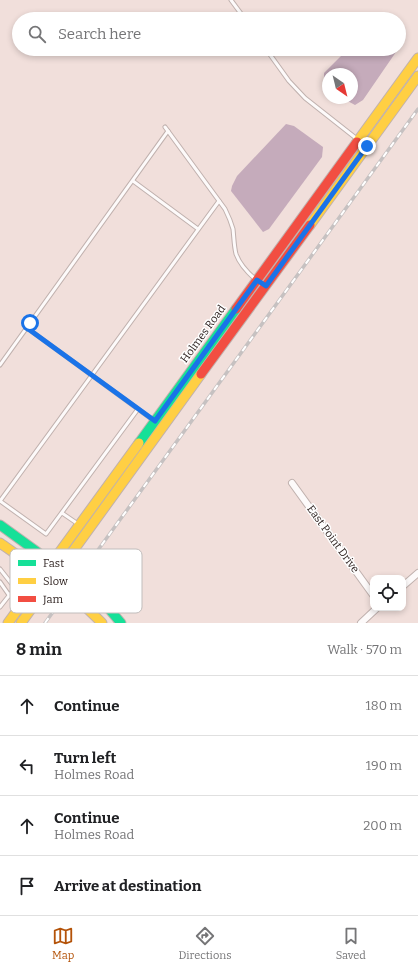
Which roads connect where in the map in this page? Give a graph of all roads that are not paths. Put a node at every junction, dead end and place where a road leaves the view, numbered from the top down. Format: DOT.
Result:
graph roads {
  1 [pos="232,0"];
  2 [pos="240,12"];
  3 [pos="271,56"];
  4 [pos="418,58"];
  5 [pos="418,76"];
  6 [pos="165,127"];
  7 [pos="168,132"];
  8 [pos="359,140"];
  9 [pos="367,146"];
  10 [pos="133,181"];
  11 [pos="219,201"];
  12 [pos="198,229"];
  13 [pos="257,280"];
  14 [pos="266,286"];
  15 [pos="27,328"];
  16 [pos="0,365"];
  17 [pos="92,375"];
  18 [pos="138,409"];
  19 [pos="155,421"];
  20 [pos="162,427"];
  21 [pos="292,483"];
  22 [pos="0,501"];
  23 [pos="62,512"];
  24 [pos="0,525"];
  25 [pos="79,525"];
  26 [pos="0,543"];
  27 [pos="33,549"];
  28 [pos="62,549"];
  29 [pos="74,549"];
  30 [pos="10,550"];
  31 [pos="0,569"];
  32 [pos="418,573"];
  33 [pos="0,582"];
  34 [pos="10,582"];
  35 [pos="406,583"];
  36 [pos="370,590"];
  37 [pos="9,595"];
  38 [pos="0,606"];
  39 [pos="375,611"];
  40 [pos="15,613"];
  41 [pos="28,613"];
  42 [pos="92,613"];
  43 [pos="112,613"];
  44 [pos="8,623"];
  45 [pos="21,623"];
  46 [pos="102,623"];
  47 [pos="121,623"];
  48 [pos="361,623"];
  1 -- 2 [label="lane"];
  3 -- 8 [label="lane"];
  4 -- 8 [label="main road, Holmes Road"];
  5 -- 9 [label="main road, Holmes Road"];
  6 -- 7 [label="lane"];
  7 -- 10 [label="lane"];
  7 -- 11 [label="lane"];
  8 -- 9 [label="main road"];
  8 -- 13 [label="main road, Holmes Road"];
  9 -- 14 [label="main road, Holmes Road"];
  10 -- 12 [label="lane"];
  10 -- 15 [label="lane"];
  11 -- 12 [label="lane"];
  11 -- 13 [label="lane"];
  12 -- 17 [label="lane"];
  13 -- 14 [label="main road"];
  13 -- 19 [label="main road, Holmes Road"];
  14 -- 20 [label="main road, Holmes Road"];
  15 -- 16 [label="lane"];
  15 -- 17 [label="lane"];
  17 -- 18 [label="lane"];
  17 -- 22 [label="lane"];
  18 -- 19 [label="lane"];
  18 -- 23 [label="lane"];
  19 -- 20 [label="main road"];
  19 -- 25 [label="main road, Holmes Road"];
  20 -- 29 [label="main road, Holmes Road"];
  21 -- 36 [label="street, East Point Drive"];
  22 -- 23 [label="lane"];
  23 -- 25 [label="lane"];
  24 -- 27 [label="main road"];
  25 -- 28 [label="main road, Holmes Road"];
  26 -- 30 [label="main road"];
  31 -- 34 [label="lane"];
  32 -- 35 [label="street"];
  33 -- 37 [label="lane"];
  37 -- 38 [label="lane"];
  39 -- 48 [label="street"];
  40 -- 44 [label="main road, Holmes Road"];
  41 -- 45 [label="main road, Holmes Road"];
  42 -- 46 [label="main road"];
  43 -- 47 [label="main road"];
}
